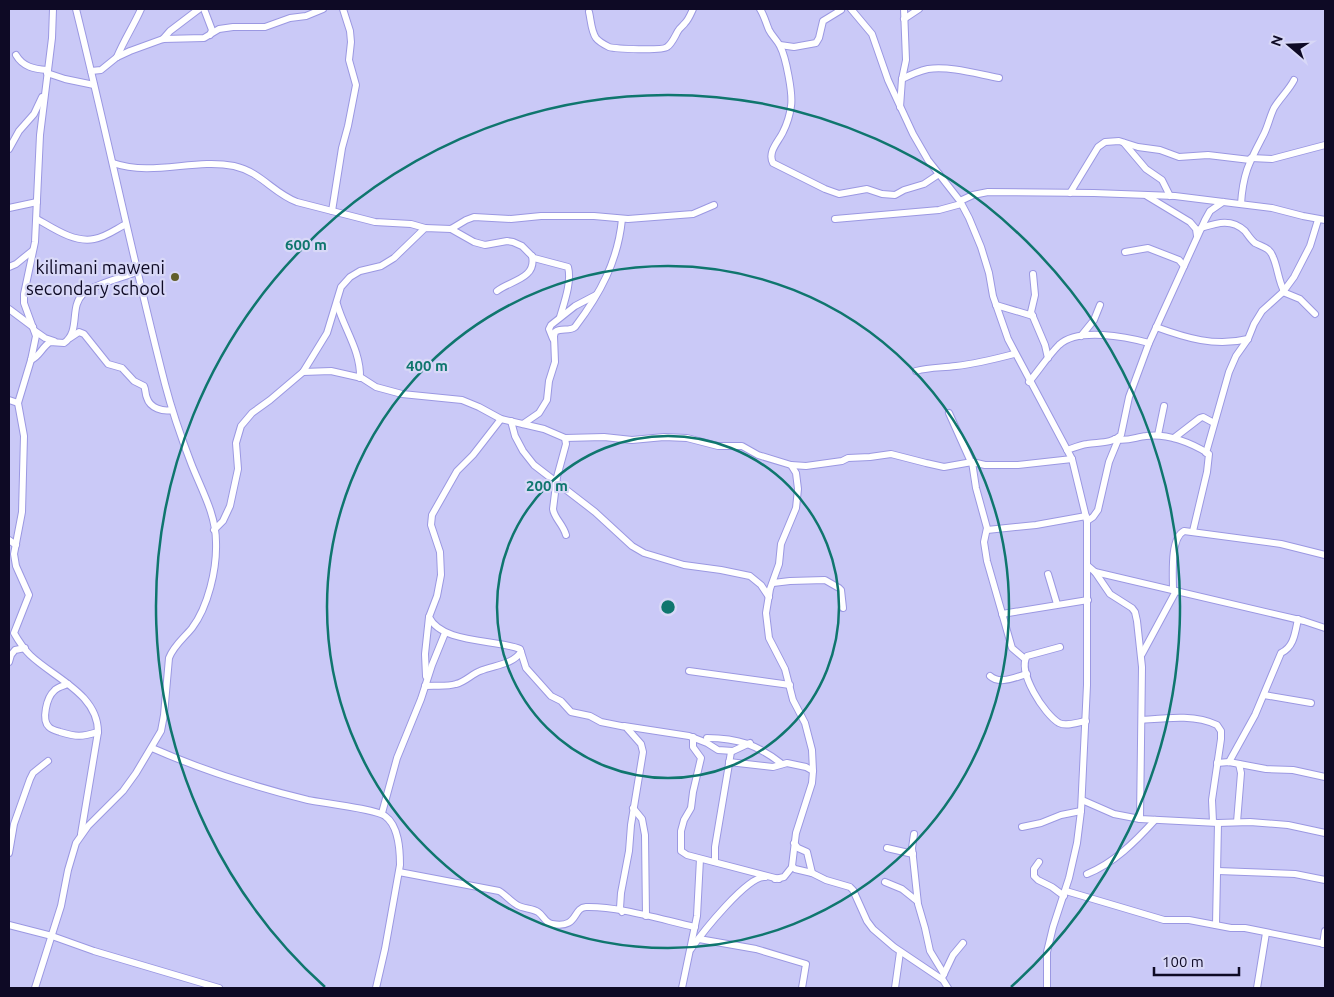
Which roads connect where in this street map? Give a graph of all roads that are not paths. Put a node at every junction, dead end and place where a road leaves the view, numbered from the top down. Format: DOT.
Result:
graph roads {
  1 [pos="53,9"];
  2 [pos="76,9"];
  3 [pos="142,9"];
  4 [pos="199,9"];
  5 [pos="204,9"];
  6 [pos="323,9"];
  7 [pos="343,9"];
  8 [pos="692,9"];
  9 [pos="760,9"];
  10 [pos="840,9"];
  11 [pos="851,9"];
  12 [pos="904,9"];
  13 [pos="919,9"];
  14 [pos="589,12"];
  15 [pos="856,17"];
  16 [pos="904,19"];
  17 [pos="210,35"];
  18 [pos="163,39"];
  19 [pos="780,45"];
  20 [pos="16,55"];
  21 [pos="117,57"];
  22 [pos="91,71"];
  23 [pos="47,72"];
  24 [pos="999,78"];
  25 [pos="902,79"];
  26 [pos="1294,80"];
  27 [pos="94,85"];
  28 [pos="44,94"];
  29 [pos="900,108"];
  30 [pos="1123,142"];
  31 [pos="1325,145"];
  32 [pos="9,149"];
  33 [pos="1251,159"];
  34 [pos="113,164"];
  35 [pos="939,174"];
  36 [pos="1070,193"];
  37 [pos="1146,195"];
  38 [pos="1170,196"];
  39 [pos="37,202"];
  40 [pos="960,202"];
  41 [pos="1223,202"];
  42 [pos="1241,204"];
  43 [pos="714,205"];
  44 [pos="9,208"];
  45 [pos="332,211"];
  46 [pos="37,219"];
  47 [pos="622,219"];
  48 [pos="835,219"];
  49 [pos="1322,220"];
  50 [pos="126,224"];
  51 [pos="425,228"];
  52 [pos="1200,228"];
  53 [pos="451,229"];
  54 [pos="1197,236"];
  55 [pos="32,251"];
  56 [pos="1124,252"];
  57 [pos="532,256"];
  58 [pos="1184,266"];
  59 [pos="9,267"];
  60 [pos="137,272"];
  61 [pos="1033,274"];
  62 [pos="498,291"];
  63 [pos="1284,291"];
  64 [pos="597,295"];
  65 [pos="336,303"];
  66 [pos="996,305"];
  67 [pos="1100,305"];
  68 [pos="9,309"];
  69 [pos="1315,314"];
  70 [pos="1033,316"];
  71 [pos="560,318"];
  72 [pos="1156,327"];
  73 [pos="34,329"];
  74 [pos="1081,336"];
  75 [pos="68,339"];
  76 [pos="1248,339"];
  77 [pos="555,341"];
  78 [pos="55,342"];
  79 [pos="1149,343"];
  80 [pos="1014,354"];
  81 [pos="1048,358"];
  82 [pos="31,360"];
  83 [pos="916,371"];
  84 [pos="303,372"];
  85 [pos="360,378"];
  86 [pos="1029,382"];
  87 [pos="9,400"];
  88 [pos="18,404"];
  89 [pos="1164,406"];
  90 [pos="172,410"];
  91 [pos="949,413"];
  92 [pos="501,419"];
  93 [pos="511,421"];
  94 [pos="1214,423"];
  95 [pos="524,424"];
  96 [pos="1158,435"];
  97 [pos="565,438"];
  98 [pos="1174,438"];
  99 [pos="1117,440"];
  100 [pos="1067,450"];
  101 [pos="1206,453"];
  102 [pos="1072,459"];
  103 [pos="971,462"];
  104 [pos="791,465"];
  105 [pos="556,483"];
  106 [pos="1086,519"];
  107 [pos="214,530"];
  108 [pos="987,530"];
  109 [pos="1193,531"];
  110 [pos="566,535"];
  111 [pos="9,540"];
  112 [pos="16,545"];
  113 [pos="1325,555"];
  114 [pos="1088,566"];
  115 [pos="1095,572"];
  116 [pos="1048,574"];
  117 [pos="773,583"];
  118 [pos="1174,591"];
  119 [pos="769,596"];
  120 [pos="1088,600"];
  121 [pos="1057,604"];
  122 [pos="843,608"];
  123 [pos="1002,614"];
  124 [pos="429,617"];
  125 [pos="1298,620"];
  126 [pos="1325,628"];
  127 [pos="11,632"];
  128 [pos="445,633"];
  129 [pos="1060,647"];
  130 [pos="25,648"];
  131 [pos="522,652"];
  132 [pos="1141,656"];
  133 [pos="1025,659"];
  134 [pos="9,662"];
  135 [pos="689,671"];
  136 [pos="1027,674"];
  137 [pos="990,676"];
  138 [pos="426,683"];
  139 [pos="68,684"];
  140 [pos="790,685"];
  141 [pos="1264,695"];
  142 [pos="1310,703"];
  143 [pos="1142,720"];
  144 [pos="1086,721"];
  145 [pos="623,726"];
  146 [pos="98,732"];
  147 [pos="693,737"];
  148 [pos="707,738"];
  149 [pos="750,743"];
  150 [pos="152,748"];
  151 [pos="730,752"];
  152 [pos="48,761"];
  153 [pos="729,762"];
  154 [pos="1228,762"];
  155 [pos="1217,763"];
  156 [pos="782,764"];
  157 [pos="1239,764"];
  158 [pos="813,771"];
  159 [pos="1325,777"];
  160 [pos="1082,800"];
  161 [pos="633,808"];
  162 [pos="1081,811"];
  163 [pos="382,813"];
  164 [pos="1140,819"];
  165 [pos="1155,820"];
  166 [pos="1237,822"];
  167 [pos="1216,823"];
  168 [pos="1022,827"];
  169 [pos="1325,832"];
  170 [pos="914,834"];
  171 [pos="81,835"];
  172 [pos="794,843"];
  173 [pos="887,848"];
  174 [pos="9,853"];
  175 [pos="913,854"];
  176 [pos="700,859"];
  177 [pos="715,862"];
  178 [pos="1039,862"];
  179 [pos="792,867"];
  180 [pos="1218,871"];
  181 [pos="399,872"];
  182 [pos="812,872"];
  183 [pos="1087,874"];
  184 [pos="779,879"];
  185 [pos="1325,880"];
  186 [pos="885,882"];
  187 [pos="1065,894"];
  188 [pos="918,901"];
  189 [pos="622,912"];
  190 [pos="646,916"];
  191 [pos="9,925"];
  192 [pos="1216,925"];
  193 [pos="695,927"];
  194 [pos="1325,931"];
  195 [pos="1266,933"];
  196 [pos="52,936"];
  197 [pos="699,939"];
  198 [pos="962,943"];
  199 [pos="1324,944"];
  200 [pos="691,949"];
  201 [pos="900,952"];
  202 [pos="943,977"];
  203 [pos="1258,987"];
  204 [pos="35,988"];
  205 [pos="219,988"];
  206 [pos="376,988"];
  207 [pos="682,988"];
  208 [pos="802,988"];
  209 [pos="895,988"];
  210 [pos="948,988"];
  211 [pos="1047,988"];
  1 -- 23 [label="street"];
  2 -- 22 [label="street"];
  3 -- 21 [label="street"];
  4 -- 18 [label="street"];
  5 -- 17 [label="street"];
  6 -- 17 [label="street"];
  7 -- 45 [label="street"];
  8 -- 14 [label="street"];
  9 -- 19 [label="street"];
  10 -- 15 [label="street"];
  10 -- 19 [label="street"];
  11 -- 15 [label="street"];
  12 -- 16 [label="street"];
  13 -- 16 [label="street"];
  15 -- 29 [label="street"];
  16 -- 25 [label="street"];
  17 -- 18 [label="street"];
  18 -- 21 [label="street"];
  19 -- 35 [label="street"];
  20 -- 23 [label="street"];
  21 -- 22 [label="street"];
  22 -- 27 [label="street"];
  23 -- 27 [label="street"];
  23 -- 28 [label="street"];
  24 -- 25 [label="street"];
  25 -- 29 [label="street"];
  26 -- 33 [label="street"];
  27 -- 34 [label="street"];
  28 -- 32 [label="street"];
  28 -- 39 [label="street"];
  29 -- 35 [label="street"];
  30 -- 33 [label="street"];
  30 -- 36 [label="street"];
  30 -- 38 [label="street"];
  31 -- 33 [label="street"];
  33 -- 42 [label="street"];
  34 -- 45 [label="street"];
  34 -- 50 [label="street"];
  35 -- 40 [label="street"];
  36 -- 37 [label="street"];
  36 -- 40 [label="street"];
  37 -- 38 [label="street"];
  37 -- 54 [label="street"];
  38 -- 41 [label="street"];
  39 -- 44 [label="street"];
  39 -- 46 [label="street"];
  40 -- 48 [label="street"];
  40 -- 66 [label="street"];
  41 -- 42 [label="street"];
  41 -- 52 [label="street"];
  42 -- 49 [label="street"];
  43 -- 47 [label="street"];
  45 -- 51 [label="street"];
  46 -- 50 [label="street"];
  46 -- 55 [label="street"];
  47 -- 53 [label="street"];
  47 -- 64 [label="street"];
  49 -- 63 [label="street"];
  50 -- 60 [label="street"];
  51 -- 53 [label="street"];
  51 -- 65 [label="street"];
  52 -- 54 [label="street"];
  52 -- 63 [label="street"];
  53 -- 57 [label="street"];
  54 -- 58 [label="street"];
  55 -- 59 [label="street"];
  55 -- 73 [label="street"];
  56 -- 58 [label="street"];
  57 -- 62 [label="street"];
  57 -- 71 [label="street"];
  58 -- 72 [label="street"];
  60 -- 75 [label="street"];
  60 -- 90 [label="street"];
  61 -- 70 [label="street"];
  63 -- 69 [label="street"];
  63 -- 76 [label="street"];
  64 -- 71 [label="street"];
  64 -- 77 [label="street"];
  65 -- 84 [label="street"];
  65 -- 85 [label="street"];
  66 -- 70 [label="street"];
  66 -- 80 [label="street"];
  67 -- 74 [label="street"];
  68 -- 73 [label="street"];
  70 -- 81 [label="street"];
  71 -- 77 [label="street"];
  72 -- 76 [label="street"];
  72 -- 79 [label="street"];
  73 -- 78 [label="street"];
  73 -- 82 [label="street"];
  74 -- 79 [label="street"];
  74 -- 81 [label="street"];
  75 -- 78 [label="street"];
  75 -- 90 [label="street"];
  76 -- 94 [label="street"];
  77 -- 95 [label="street"];
  78 -- 82 [label="street"];
  79 -- 99 [label="street"];
  80 -- 83 [label="street"];
  80 -- 86 [label="street"];
  81 -- 86 [label="street"];
  82 -- 88 [label="street"];
  84 -- 85 [label="street"];
  84 -- 107 [label="street"];
  85 -- 92 [label="street"];
  86 -- 100 [label="street"];
  87 -- 88 [label="street"];
  88 -- 112 [label="street"];
  89 -- 96 [label="street"];
  90 -- 107 [label="street"];
  91 -- 103 [label="street"];
  92 -- 93 [label="street"];
  92 -- 124 [label="street"];
  93 -- 95 [label="street"];
  93 -- 105 [label="street"];
  94 -- 98 [label="street"];
  94 -- 101 [label="street"];
  95 -- 97 [label="street"];
  96 -- 98 [label="street"];
  96 -- 99 [label="street"];
  97 -- 104 [label="street"];
  97 -- 105 [label="street"];
  98 -- 101 [label="street"];
  99 -- 100 [label="street"];
  99 -- 106 [label="street"];
  100 -- 102 [label="street"];
  101 -- 109 [label="street"];
  102 -- 103 [label="street"];
  102 -- 106 [label="street"];
  103 -- 104 [label="street"];
  103 -- 108 [label="street"];
  104 -- 117 [label="street"];
  105 -- 110 [label="street"];
  105 -- 119 [label="street"];
  106 -- 108 [label="street"];
  106 -- 114 [label="street"];
  107 -- 150 [label="street"];
  108 -- 123 [label="street"];
  109 -- 113 [label="street"];
  109 -- 118 [label="street"];
  111 -- 112 [label="street"];
  112 -- 127 [label="street"];
  114 -- 115 [label="street"];
  114 -- 120 [label="street"];
  115 -- 118 [label="street"];
  115 -- 132 [label="street"];
  116 -- 121 [label="street"];
  117 -- 119 [label="street"];
  117 -- 122 [label="street"];
  118 -- 125 [label="street"];
  118 -- 132 [label="street"];
  119 -- 140 [label="street"];
  120 -- 121 [label="street"];
  120 -- 144 [label="street"];
  121 -- 123 [label="street"];
  123 -- 133 [label="street"];
  124 -- 128 [label="street"];
  124 -- 138 [label="street"];
  125 -- 126 [label="street"];
  125 -- 141 [label="street"];
  127 -- 130 [label="street"];
  128 -- 131 [label="street"];
  128 -- 138 [label="street"];
  129 -- 133 [label="street"];
  130 -- 134 [label="street"];
  130 -- 139 [label="street"];
  131 -- 138 [label="street"];
  131 -- 145 [label="street"];
  132 -- 143 [label="street"];
  133 -- 136 [label="street"];
  135 -- 140 [label="street"];
  136 -- 137 [label="street"];
  136 -- 144 [label="street"];
  138 -- 163 [label="street"];
  139 -- 146 [label="street"];
  139 -- 146 [label="street"];
  140 -- 158 [label="street"];
  141 -- 142 [label="street"];
  141 -- 154 [label="street"];
  143 -- 155 [label="street"];
  143 -- 164 [label="street"];
  144 -- 160 [label="street"];
  145 -- 147 [label="street"];
  145 -- 161 [label="street"];
  146 -- 171 [label="street"];
  147 -- 151 [label="street"];
  147 -- 176 [label="street"];
  148 -- 149 [label="street"];
  149 -- 151 [label="street"];
  149 -- 156 [label="street"];
  150 -- 163 [label="street"];
  150 -- 171 [label="street"];
  151 -- 153 [label="street"];
  152 -- 174 [label="street"];
  153 -- 156 [label="street"];
  153 -- 177 [label="street"];
  154 -- 155 [label="street"];
  154 -- 157 [label="street"];
  155 -- 167 [label="street"];
  156 -- 158 [label="street"];
  157 -- 159 [label="street"];
  157 -- 166 [label="street"];
  158 -- 172 [label="street"];
  160 -- 162 [label="street"];
  160 -- 164 [label="street"];
  161 -- 189 [label="street"];
  161 -- 190 [label="street"];
  162 -- 168 [label="street"];
  162 -- 187 [label="street"];
  163 -- 181 [label="street"];
  164 -- 165 [label="street"];
  165 -- 167 [label="street"];
  165 -- 183 [label="street"];
  166 -- 167 [label="street"];
  166 -- 169 [label="street"];
  167 -- 180 [label="street"];
  170 -- 175 [label="street"];
  171 -- 196 [label="street"];
  172 -- 179 [label="street"];
  172 -- 182 [label="street"];
  173 -- 175 [label="street"];
  175 -- 188 [label="street"];
  176 -- 177 [label="street"];
  176 -- 193 [label="street"];
  177 -- 184 [label="street"];
  178 -- 187 [label="street"];
  179 -- 182 [label="street"];
  179 -- 184 [label="street"];
  180 -- 185 [label="street"];
  180 -- 192 [label="street"];
  181 -- 189 [label="street"];
  181 -- 206 [label="street"];
  182 -- 201 [label="street"];
  184 -- 197 [label="street"];
  186 -- 188 [label="street"];
  187 -- 192 [label="street"];
  187 -- 211 [label="street"];
  188 -- 202 [label="street"];
  189 -- 190 [label="street"];
  190 -- 193 [label="street"];
  191 -- 196 [label="street"];
  192 -- 195 [label="street"];
  193 -- 200 [label="street"];
  194 -- 199 [label="street"];
  195 -- 199 [label="street"];
  195 -- 203 [label="street"];
  196 -- 204 [label="street"];
  196 -- 205 [label="street"];
  197 -- 200 [label="street"];
  197 -- 208 [label="street"];
  198 -- 202 [label="street"];
  200 -- 207 [label="street"];
  201 -- 202 [label="street"];
  201 -- 209 [label="street"];
  202 -- 210 [label="street"];
}
